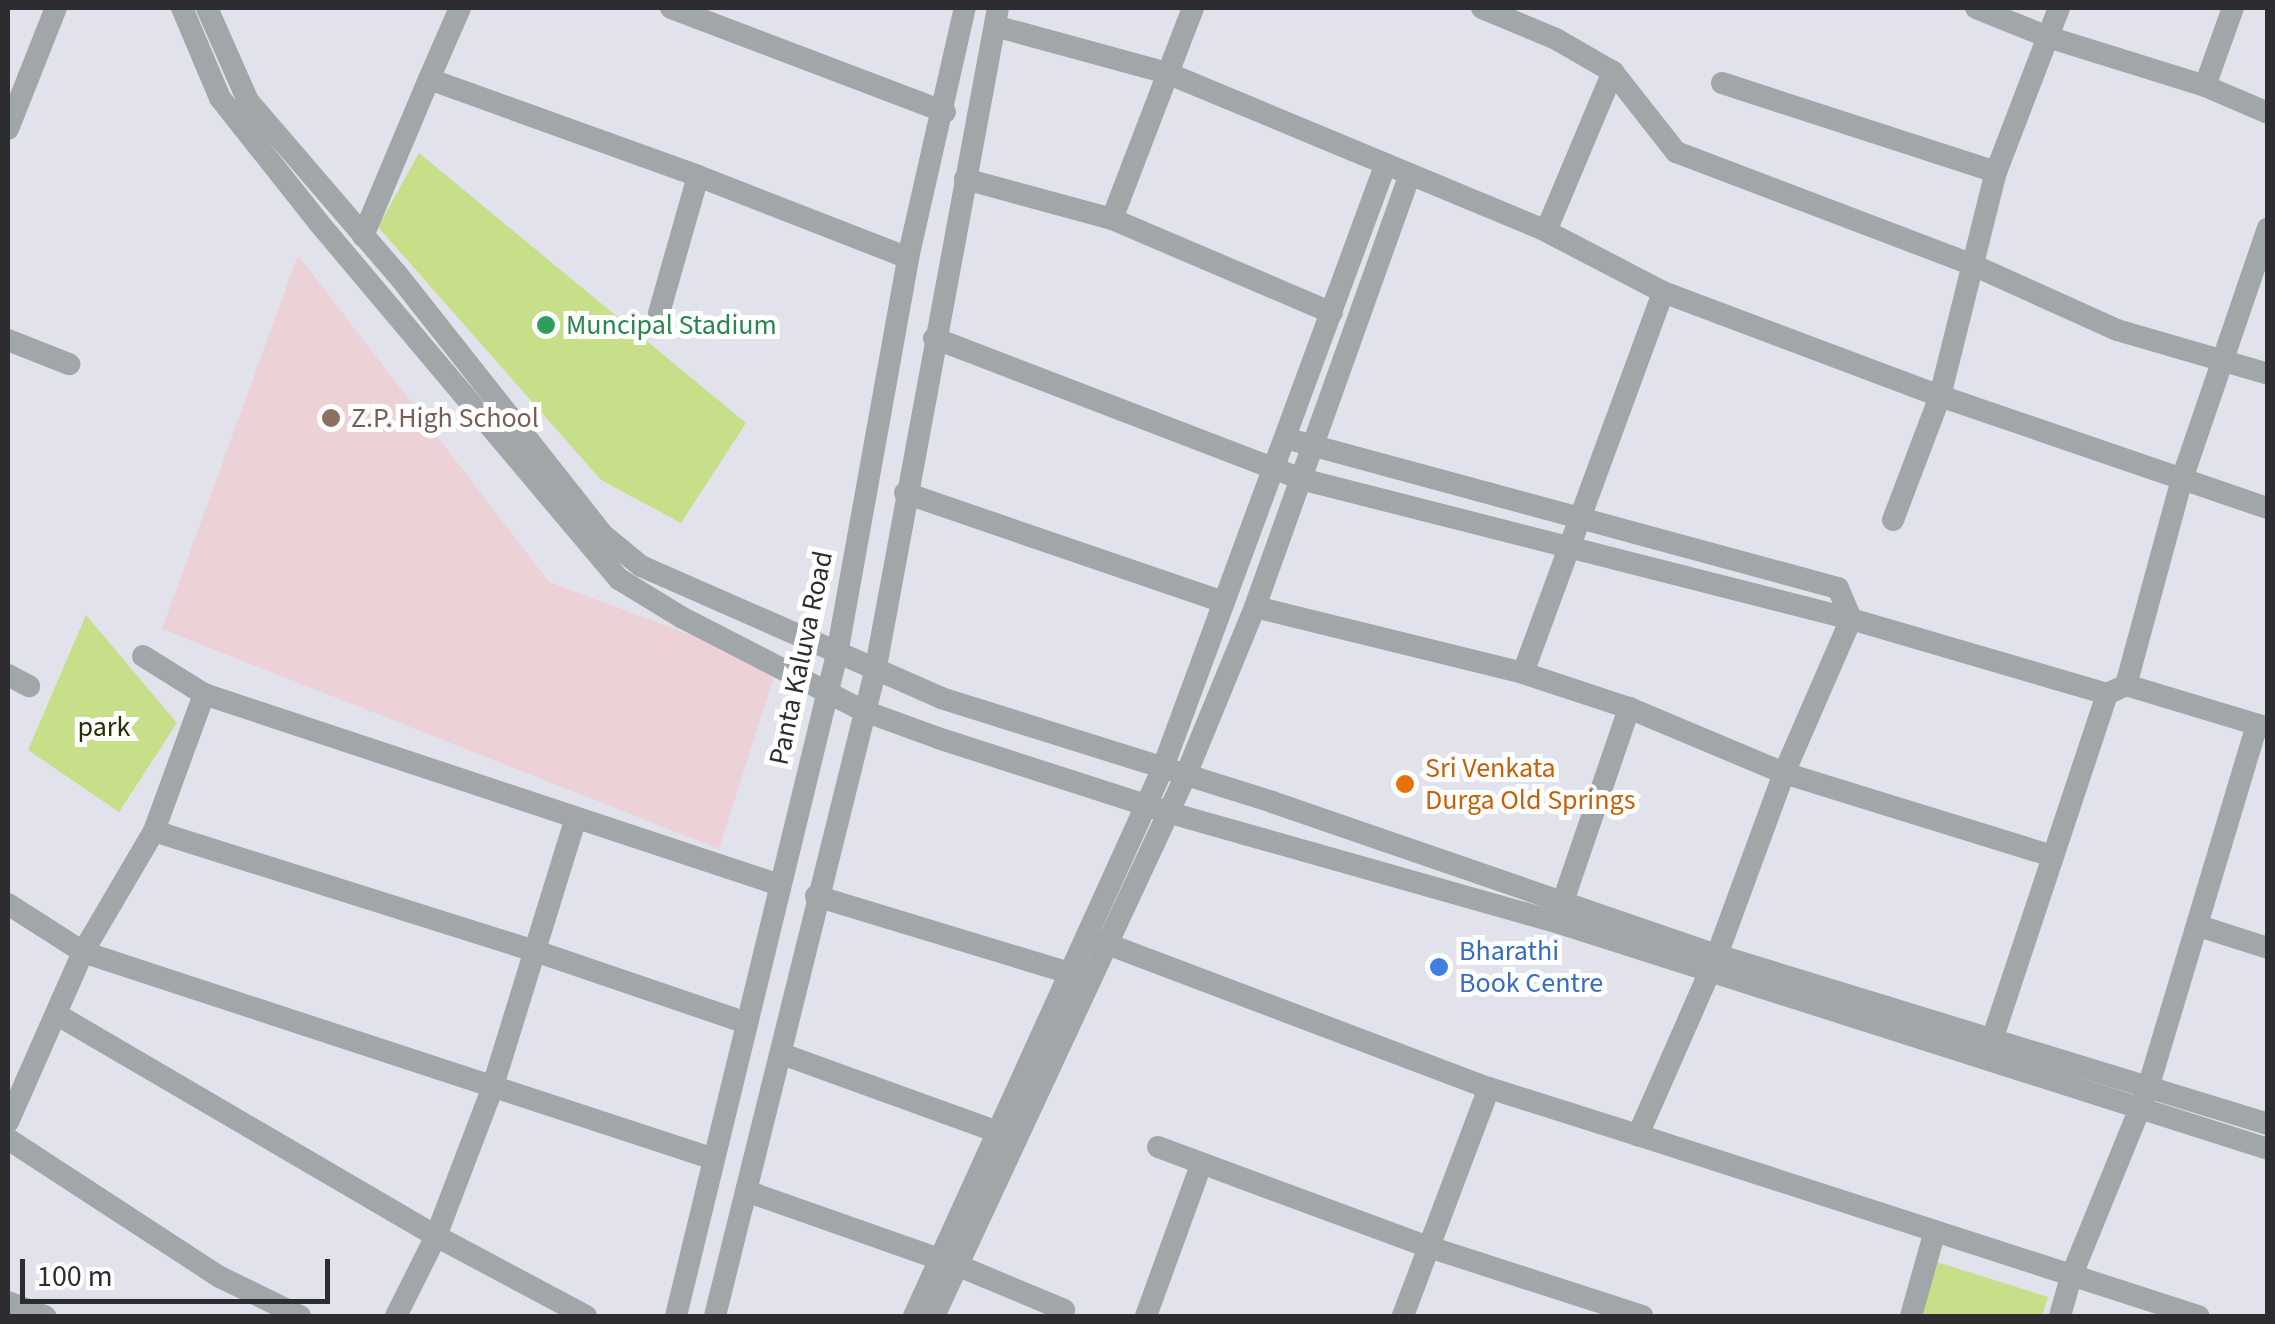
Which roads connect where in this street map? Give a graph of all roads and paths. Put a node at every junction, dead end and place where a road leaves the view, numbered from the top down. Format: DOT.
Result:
graph roads {
  1 [pos="56,8"];
  2 [pos="182,8"];
  3 [pos="207,8"];
  4 [pos="460,8"];
  5 [pos="674,8"];
  6 [pos="965,8"];
  7 [pos="1193,8"];
  8 [pos="1482,8"];
  9 [pos="1976,8"];
  10 [pos="2059,8"];
  11 [pos="2233,8"];
  12 [pos="997,17"];
  13 [pos="2048,37"];
  14 [pos="1613,72"];
  15 [pos="1167,73"];
  16 [pos="429,79"];
  17 [pos="1722,83"];
  18 [pos="2205,86"];
  19 [pos="945,112"];
  20 [pos="2268,113"];
  21 [pos="8,129"];
  22 [pos="1385,166"];
  23 [pos="1996,172"];
  24 [pos="698,176"];
  25 [pos="1410,177"];
  26 [pos="965,179"];
  27 [pos="1112,219"];
  28 [pos="2268,228"];
  29 [pos="1546,231"];
  30 [pos="363,236"];
  31 [pos="908,258"];
  32 [pos="1973,265"];
  33 [pos="2258,282"];
  34 [pos="1663,292"];
  35 [pos="659,312"];
  36 [pos="1332,313"];
  37 [pos="934,338"];
  38 [pos="8,340"];
  39 [pos="2220,359"];
  40 [pos="69,364"];
  41 [pos="2268,374"];
  42 [pos="1940,396"];
  43 [pos="1285,438"];
  44 [pos="1313,448"];
  45 [pos="1274,467"];
  46 [pos="1301,479"];
  47 [pos="2181,482"];
  48 [pos="905,494"];
  49 [pos="2268,508"];
  50 [pos="1893,520"];
  51 [pos="1582,522"];
  52 [pos="1572,548"];
  53 [pos="1224,602"];
  54 [pos="1255,607"];
  55 [pos="1851,619"];
  56 [pos="837,654"];
  57 [pos="144,656"];
  58 [pos="874,672"];
  59 [pos="1523,673"];
  60 [pos="8,676"];
  61 [pos="29,686"];
  62 [pos="2116,689"];
  63 [pos="826,692"];
  64 [pos="204,694"];
  65 [pos="1628,708"];
  66 [pos="864,712"];
  67 [pos="2262,727"];
  68 [pos="1162,770"];
  69 [pos="1784,773"];
  70 [pos="1186,777"];
  71 [pos="1157,808"];
  72 [pos="575,821"];
  73 [pos="154,831"];
  74 [pos="2052,856"];
  75 [pos="780,885"];
  76 [pos="816,896"];
  77 [pos="8,904"];
  78 [pos="1560,912"];
  79 [pos="2199,926"];
  80 [pos="1096,940"];
  81 [pos="2268,948"];
  82 [pos="84,952"];
  83 [pos="538,952"];
  84 [pos="1713,963"];
  85 [pos="1080,976"];
  86 [pos="56,1014"];
  87 [pos="747,1023"];
  88 [pos="1989,1047"];
  89 [pos="782,1054"];
  90 [pos="1489,1088"];
  91 [pos="492,1089"];
  92 [pos="2143,1098"];
  93 [pos="8,1120"];
  94 [pos="2268,1124"];
  95 [pos="1000,1132"];
  96 [pos="1638,1135"];
  97 [pos="8,1140"];
  98 [pos="1158,1147"];
  99 [pos="2268,1148"];
  100 [pos="714,1159"];
  101 [pos="1202,1165"];
  102 [pos="749,1192"];
  103 [pos="1934,1234"];
  104 [pos="436,1236"];
  105 [pos="1428,1247"];
  106 [pos="951,1263"];
  107 [pos="2072,1276"];
  108 [pos="8,1302"];
  109 [pos="1576,1306"];
  110 [pos="1064,1310"];
  111 [pos="44,1316"];
  112 [pos="300,1316"];
  113 [pos="396,1316"];
  114 [pos="586,1316"];
  115 [pos="676,1316"];
  116 [pos="715,1316"];
  117 [pos="914,1316"];
  118 [pos="934,1316"];
  119 [pos="1146,1316"];
  120 [pos="1402,1316"];
  121 [pos="1642,1316"];
  122 [pos="1911,1316"];
  123 [pos="2060,1316"];
  124 [pos="2198,1316"];
  1 -- 21 [label="street"];
  2 -- 63 [label="street"];
  3 -- 30 [label="street"];
  4 -- 16 [label="street"];
  5 -- 19 [label="street"];
  6 -- 19 [label="street, Panta Kaluva Road"];
  7 -- 15 [label="street"];
  8 -- 14 [label="street"];
  9 -- 13 [label="street"];
  10 -- 13 [label="street"];
  11 -- 18 [label="street"];
  12 -- 15 [label="street"];
  12 -- 26 [label="street"];
  13 -- 18 [label="street"];
  13 -- 23 [label="street"];
  14 -- 29 [label="street"];
  14 -- 32 [label="street"];
  15 -- 22 [label="street"];
  15 -- 27 [label="street"];
  16 -- 24 [label="street"];
  16 -- 30 [label="street"];
  17 -- 23 [label="street"];
  18 -- 20 [label="street"];
  19 -- 31 [label="street, Panta Kaluva Road"];
  22 -- 25 [label="street"];
  22 -- 36 [label="street"];
  23 -- 32 [label="street"];
  24 -- 31 [label="street"];
  24 -- 35 [label="street"];
  25 -- 29 [label="street"];
  25 -- 44 [label="street"];
  26 -- 27 [label="street"];
  26 -- 37 [label="street"];
  27 -- 36 [label="street"];
  28 -- 33 [label="street"];
  29 -- 34 [label="street"];
  30 -- 56 [label="street"];
  31 -- 56 [label="street, Panta Kaluva Road"];
  32 -- 39 [label="street"];
  32 -- 42 [label="street"];
  33 -- 39 [label="street"];
  34 -- 42 [label="street"];
  34 -- 51 [label="street"];
  36 -- 43 [label="street"];
  37 -- 45 [label="street"];
  37 -- 48 [label="street"];
  38 -- 40 [label="street"];
  39 -- 41 [label="street"];
  39 -- 47 [label="street"];
  42 -- 47 [label="street"];
  42 -- 50 [label="street"];
  43 -- 44 [label="street"];
  43 -- 45 [label="street"];
  44 -- 46 [label="street"];
  44 -- 51 [label="street"];
  45 -- 46 [label="street"];
  45 -- 53 [label="street"];
  46 -- 52 [label="street"];
  46 -- 54 [label="street"];
  47 -- 49 [label="street"];
  47 -- 62 [label="street"];
  48 -- 53 [label="street"];
  48 -- 58 [label="street"];
  51 -- 52 [label="street"];
  51 -- 55 [label="street"];
  52 -- 55 [label="street"];
  52 -- 59 [label="street"];
  53 -- 68 [label="street"];
  54 -- 59 [label="street"];
  54 -- 70 [label="street"];
  55 -- 62 [label="street"];
  55 -- 69 [label="street"];
  56 -- 58 [label="street"];
  56 -- 63 [label="street, Panta Kaluva Road"];
  57 -- 64 [label="street"];
  58 -- 66 [label="street"];
  58 -- 68 [label="street"];
  59 -- 65 [label="street"];
  60 -- 61 [label="street"];
  62 -- 67 [label="street"];
  62 -- 74 [label="street"];
  63 -- 66 [label="street"];
  63 -- 75 [label="street, Panta Kaluva Road"];
  64 -- 72 [label="street"];
  64 -- 73 [label="street"];
  65 -- 69 [label="street"];
  65 -- 78 [label="street"];
  66 -- 71 [label="street"];
  66 -- 76 [label="street"];
  67 -- 79 [label="street"];
  68 -- 70 [label="street"];
  68 -- 71 [label="street"];
  69 -- 74 [label="street"];
  69 -- 84 [label="street"];
  70 -- 71 [label="street"];
  70 -- 78 [label="street"];
  71 -- 78 [label="street"];
  71 -- 80 [label="street"];
  72 -- 75 [label="street"];
  72 -- 83 [label="street"];
  73 -- 82 [label="street"];
  73 -- 83 [label="street"];
  74 -- 88 [label="street"];
  75 -- 87 [label="street, Panta Kaluva Road"];
  76 -- 85 [label="street"];
  76 -- 89 [label="street"];
  77 -- 82 [label="street"];
  78 -- 84 [label="street"];
  79 -- 81 [label="street"];
  79 -- 92 [label="street"];
  80 -- 85 [label="street"];
  80 -- 90 [label="street"];
  82 -- 86 [label="street"];
  82 -- 91 [label="street"];
  83 -- 87 [label="street"];
  83 -- 91 [label="street"];
  84 -- 88 [label="street"];
  84 -- 96 [label="street"];
  85 -- 95 [label="street"];
  85 -- 106 [label="street"];
  86 -- 93 [label="street"];
  86 -- 104 [label="street"];
  87 -- 100 [label="street, Panta Kaluva Road"];
  88 -- 92 [label="street"];
  89 -- 95 [label="street"];
  89 -- 102 [label="street"];
  90 -- 96 [label="street"];
  90 -- 105 [label="street"];
  91 -- 100 [label="street"];
  91 -- 104 [label="street"];
  92 -- 94 [label="street"];
  92 -- 99 [label="street"];
  92 -- 107 [label="street"];
  95 -- 106 [label="street"];
  96 -- 103 [label="street"];
  97 -- 112 [label="street"];
  98 -- 101 [label="street"];
  100 -- 115 [label="street, Panta Kaluva Road"];
  101 -- 105 [label="street"];
  101 -- 119 [label="street"];
  102 -- 106 [label="street"];
  102 -- 116 [label="street"];
  103 -- 107 [label="street"];
  103 -- 122 [label="street"];
  104 -- 113 [label="street"];
  104 -- 114 [label="street"];
  105 -- 109 [label="street"];
  105 -- 120 [label="street"];
  106 -- 110 [label="street"];
  106 -- 117 [label="street"];
  106 -- 118 [label="street"];
  107 -- 123 [label="street"];
  107 -- 124 [label="street"];
  108 -- 111 [label="street"];
  109 -- 121 [label="street"];
}
